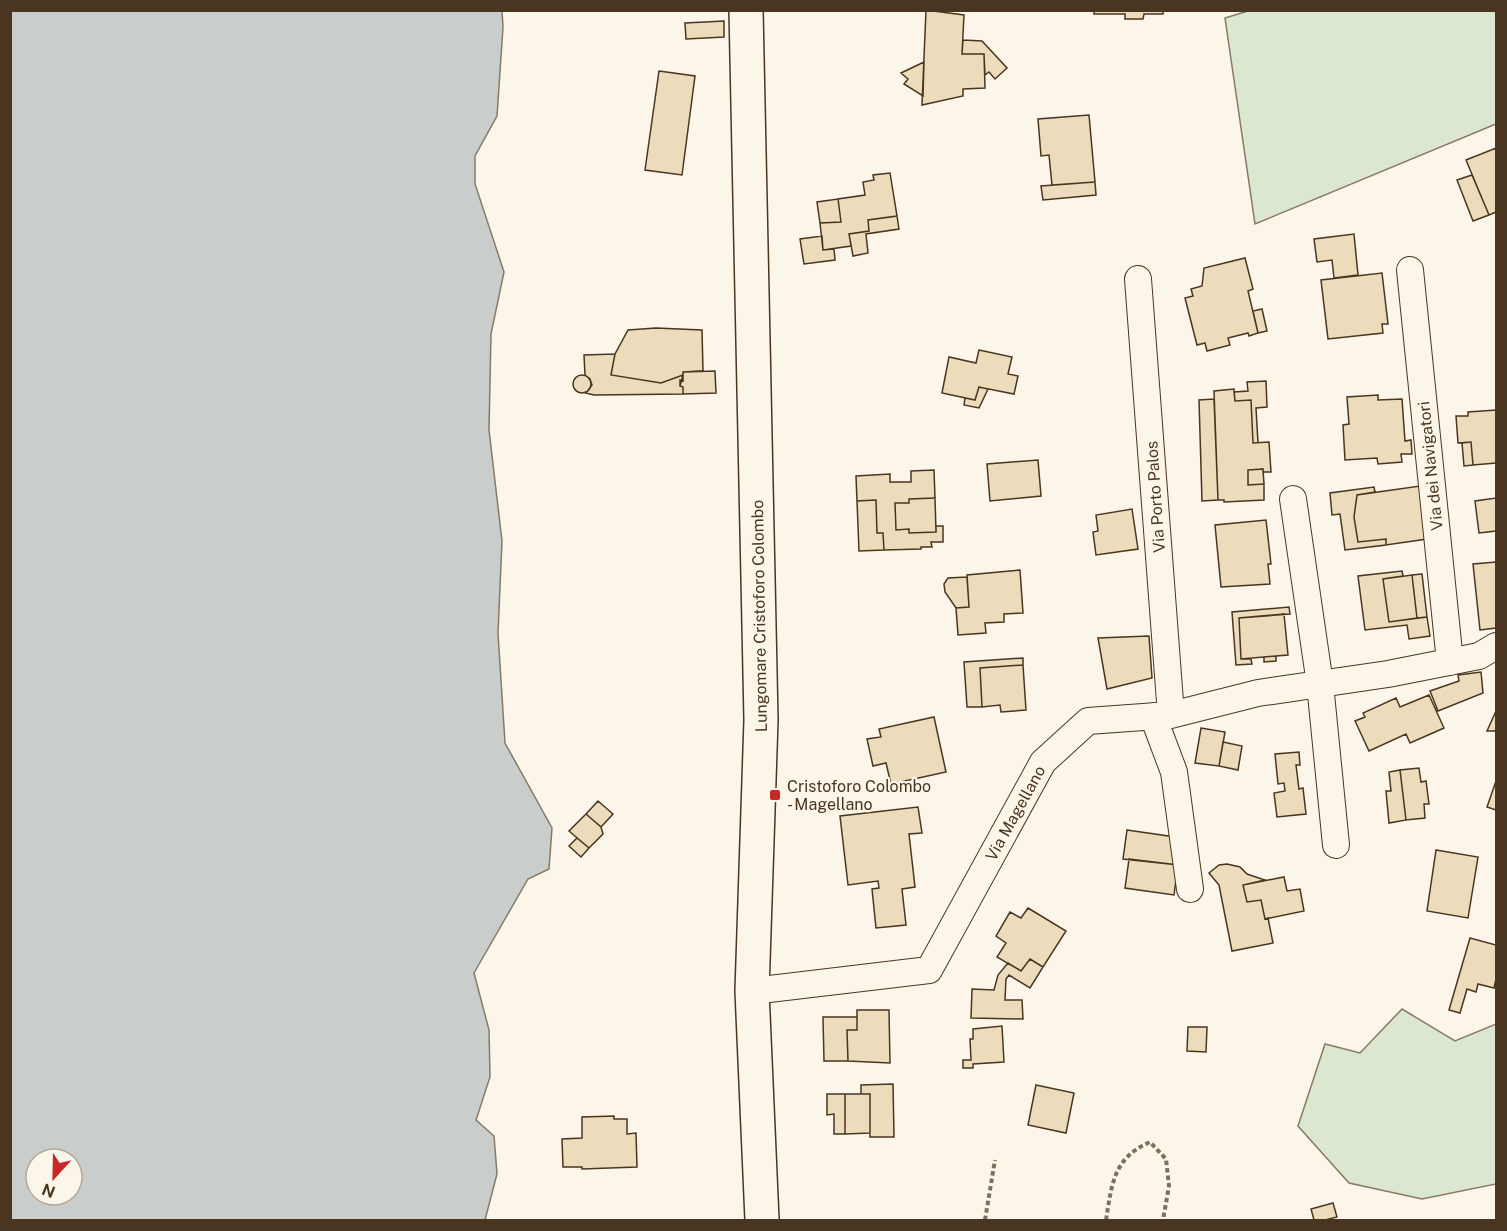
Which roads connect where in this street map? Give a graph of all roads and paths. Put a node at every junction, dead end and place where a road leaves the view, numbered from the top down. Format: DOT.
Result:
graph roads {
  1 [pos="746,10"];
  2 [pos="1410,270"];
  3 [pos="1138,279"];
  4 [pos="1293,499"];
  5 [pos="1497,646"];
  6 [pos="1450,662"];
  7 [pos="1320,684"];
  8 [pos="1162,716"];
  9 [pos="1336,845"];
  10 [pos="1190,889"];
  11 [pos="752,991"];
  12 [pos="995,1160"];
  13 [pos="762,1221"];
  14 [pos="986,1221"];
  15 [pos="1106,1221"];
  16 [pos="1163,1221"];
  1 -- 11 [label="main road, Lungomare Cristoforo Colombo"];
  2 -- 6 [label="street, Via dei Navigatori"];
  3 -- 8 [label="street, Via Porto Palos"];
  4 -- 7 [label="street"];
  5 -- 6 [label="street, Via Magellano"];
  6 -- 7 [label="street, Via Magellano"];
  7 -- 8 [label="street, Via Magellano"];
  7 -- 9 [label="street"];
  8 -- 10 [label="street, Via Porto Palos"];
  8 -- 11 [label="street, Via Magellano"];
  11 -- 13 [label="main road, Lungomare Cristoforo Colombo"];
  12 -- 14 [label="path"];
  15 -- 16 [label="path"];
}
